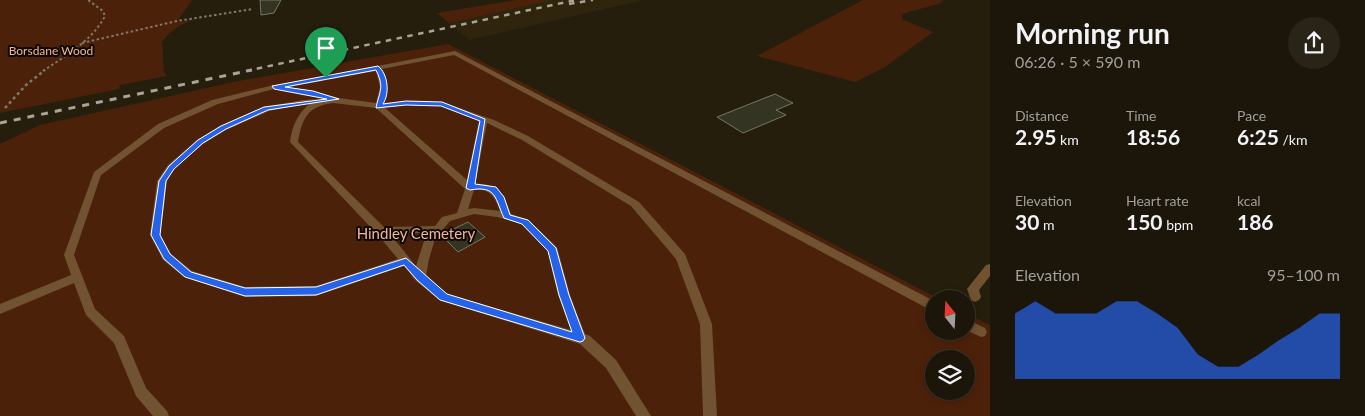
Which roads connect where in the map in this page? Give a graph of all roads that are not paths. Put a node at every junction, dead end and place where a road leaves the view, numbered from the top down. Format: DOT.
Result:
graph roads {
  1 [pos="378,68"];
  2 [pos="274,88"];
  3 [pos="336,99"];
  4 [pos="322,102"];
  5 [pos="378,106"];
  6 [pos="483,120"];
  7 [pos="470,188"];
  8 [pos="461,215"];
  9 [pos="506,216"];
  10 [pos="437,229"];
  11 [pos="381,231"];
  12 [pos="406,261"];
  13 [pos="990,268"];
  14 [pos="77,277"];
  15 [pos="420,278"];
  16 [pos="973,290"];
  17 [pos="925,302"];
  18 [pos="0,309"];
  19 [pos="975,329"];
  20 [pos="981,332"];
  21 [pos="580,338"];
  22 [pos="162,416"];
  23 [pos="644,416"];
  24 [pos="710,416"];
  1 -- 2 [label="lane"];
  1 -- 5 [label="lane"];
  1 -- 17 [label="lane"];
  2 -- 3 [label="lane"];
  2 -- 14 [label="lane"];
  3 -- 4 [label="lane"];
  3 -- 5 [label="lane"];
  4 -- 11 [label="lane"];
  4 -- 12 [label="lane"];
  5 -- 6 [label="lane"];
  5 -- 7 [label="lane"];
  6 -- 7 [label="lane"];
  6 -- 24 [label="lane"];
  7 -- 8 [label="lane"];
  7 -- 9 [label="lane"];
  8 -- 9 [label="lane"];
  8 -- 10 [label="lane"];
  9 -- 21 [label="lane"];
  10 -- 11 [label="lane"];
  10 -- 15 [label="lane"];
  11 -- 12 [label="lane"];
  12 -- 15 [label="lane"];
  13 -- 16 [label="lane"];
  14 -- 18 [label="lane"];
  14 -- 22 [label="lane"];
  15 -- 21 [label="lane"];
  19 -- 20 [label="lane"];
  21 -- 23 [label="lane"];
}
